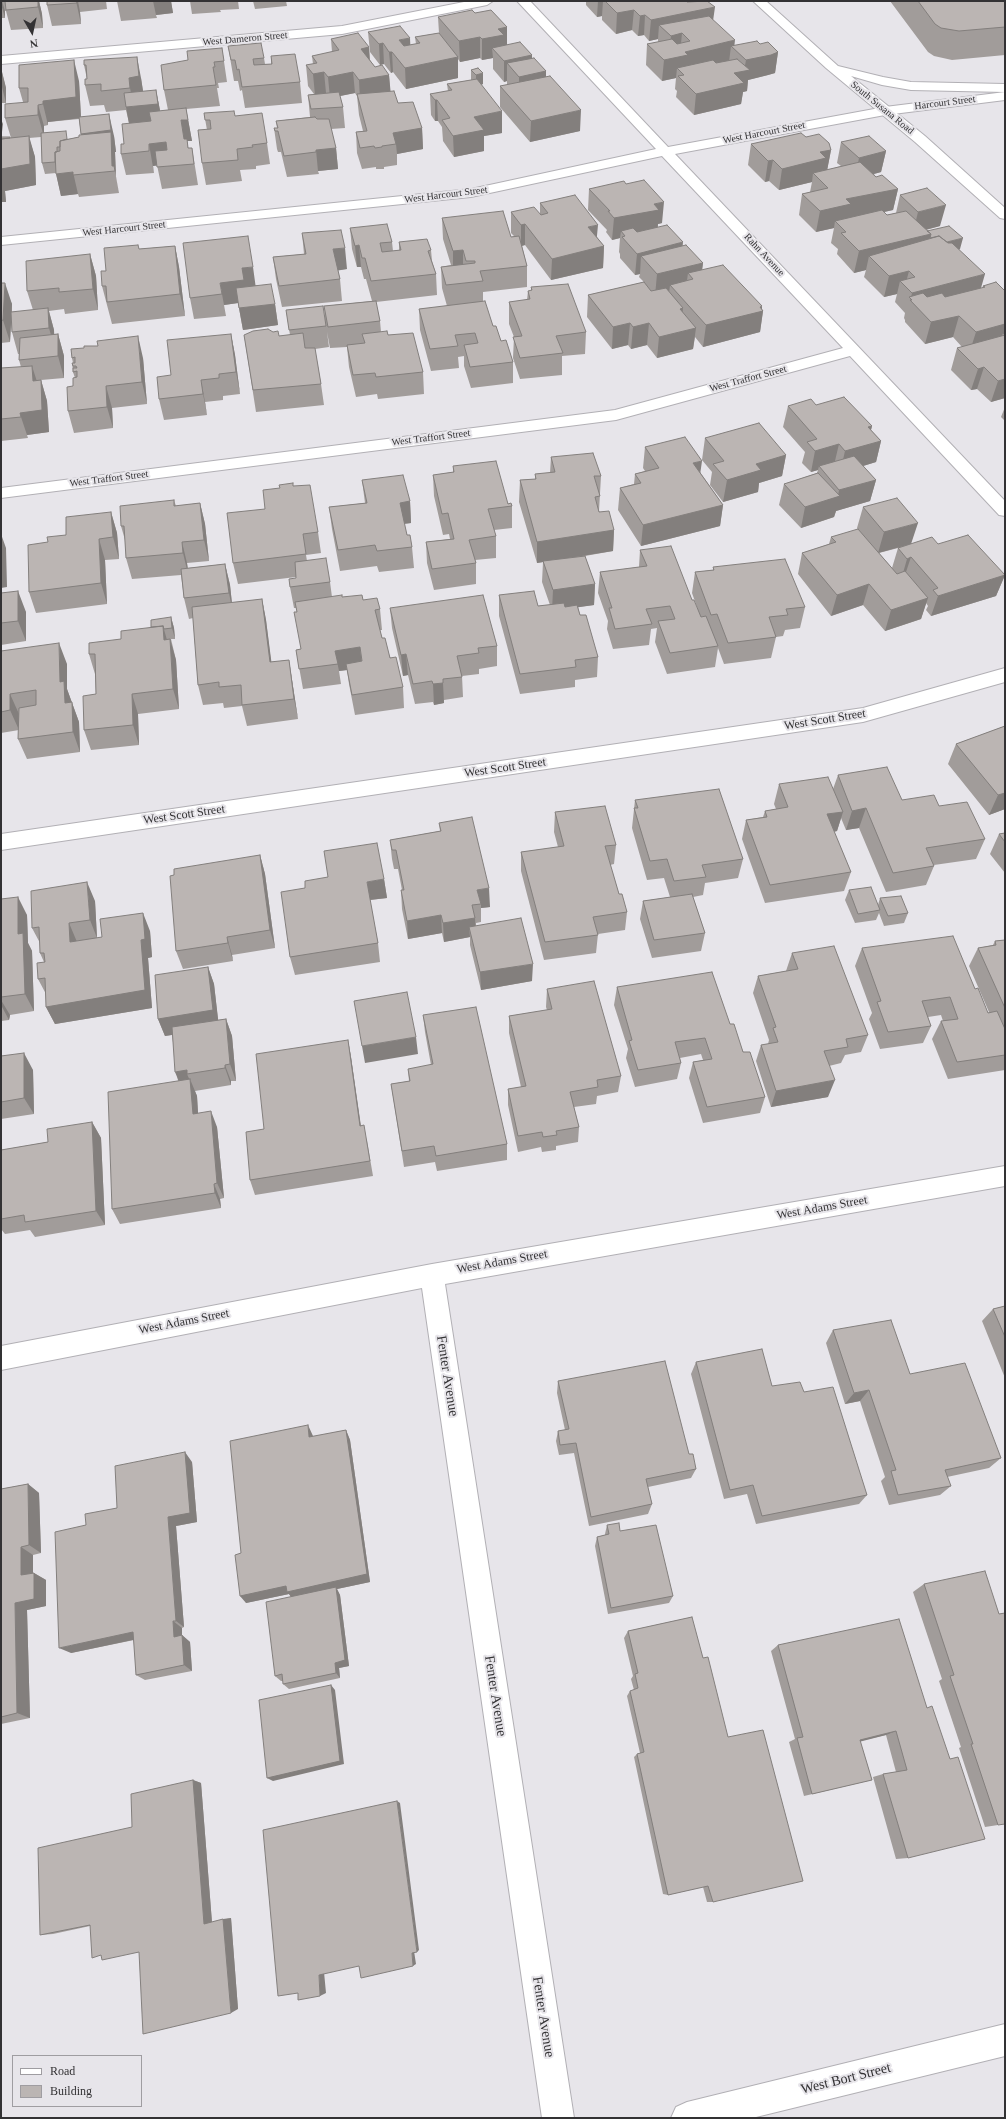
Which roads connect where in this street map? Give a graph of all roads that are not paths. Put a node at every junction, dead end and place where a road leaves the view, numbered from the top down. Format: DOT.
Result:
graph roads {
  1 [pos="487,1"];
  2 [pos="522,1"];
  3 [pos="759,1"];
  4 [pos="1,60"];
  5 [pos="830,66"];
  6 [pos="1005,88"];
  7 [pos="1005,96"];
  8 [pos="885,111"];
  9 [pos="667,152"];
  10 [pos="1005,215"];
  11 [pos="1,241"];
  12 [pos="854,350"];
  13 [pos="1,493"];
  14 [pos="1005,511"];
  15 [pos="1005,675"];
  16 [pos="1,842"];
  17 [pos="1005,1176"];
  18 [pos="432,1275"];
  19 [pos="1,1358"];
  20 [pos="1005,2040"];
  21 [pos="558,2118"];
  22 [pos="687,2118"];
  1 -- 4 [label="street, West Dameron Street"];
  2 -- 9 [label="street, Rahn Avenue"];
  3 -- 5 [label="street, South Susana Road"];
  5 -- 6 [label="street"];
  5 -- 8 [label="street, South Susana Road"];
  7 -- 8 [label="street, Harcourt Street"];
  8 -- 9 [label="street, West Harcourt Street"];
  8 -- 10 [label="street, South Susana Road"];
  9 -- 11 [label="street, West Harcourt Street"];
  9 -- 12 [label="street, Rahn Avenue"];
  12 -- 13 [label="street, West Traffort Street"];
  12 -- 14 [label="street, Rahn Avenue"];
  15 -- 16 [label="street, West Scott Street"];
  17 -- 18 [label="street, West Adams Street"];
  18 -- 19 [label="street, West Adams Street"];
  18 -- 21 [label="street, Fenter Avenue"];
  20 -- 22 [label="street, West Bort Street"];
}
